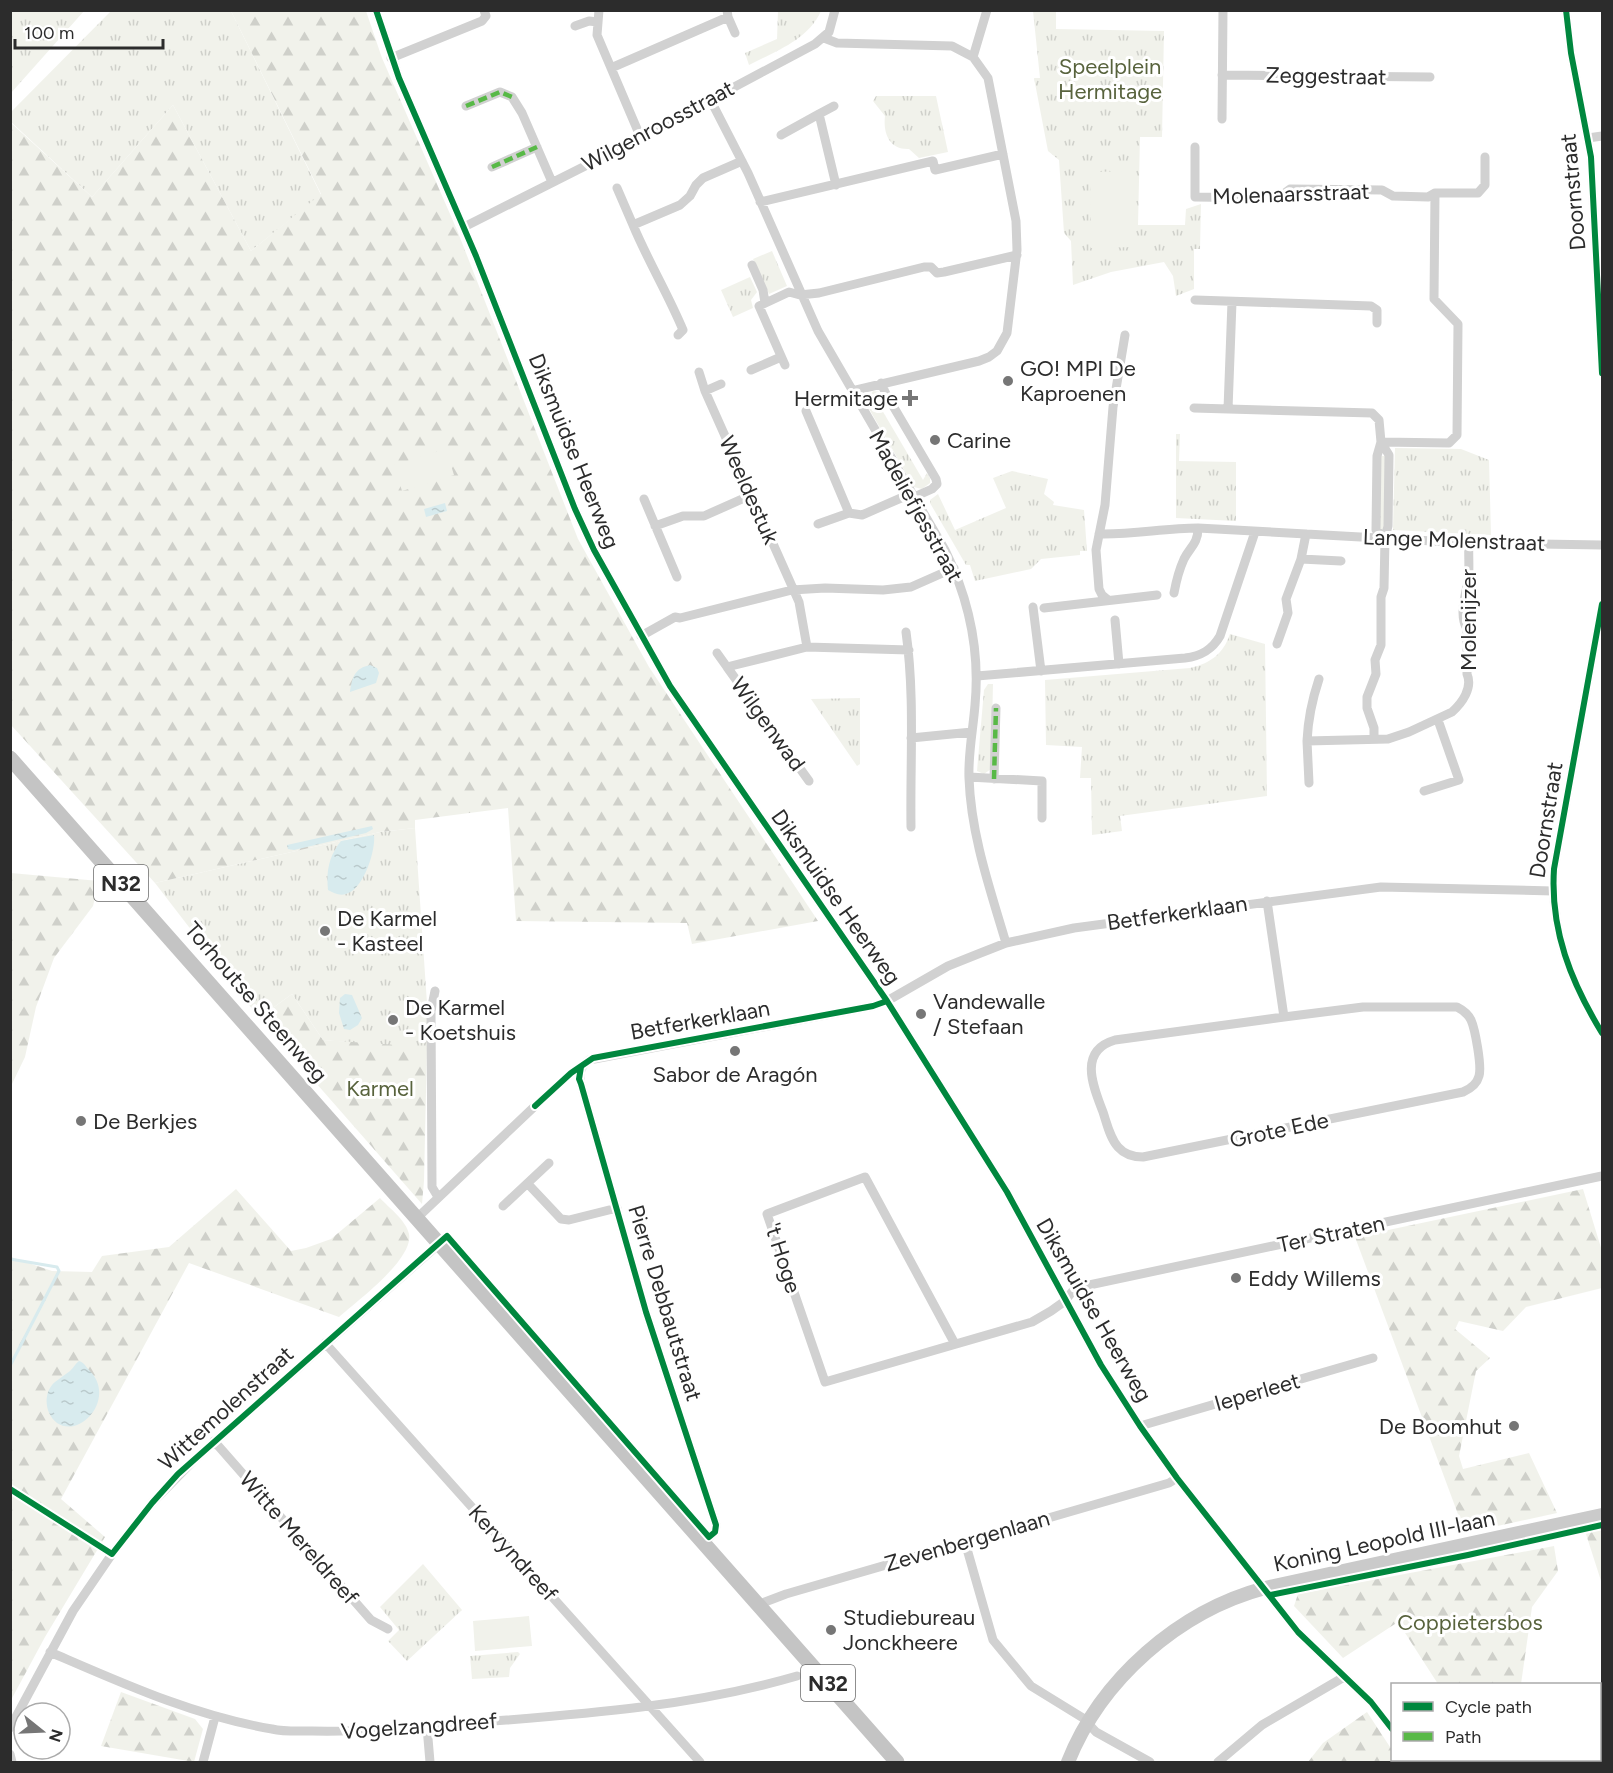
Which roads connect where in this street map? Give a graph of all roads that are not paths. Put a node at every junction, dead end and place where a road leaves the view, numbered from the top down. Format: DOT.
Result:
graph roads {
  1 [pos="376,10"];
  2 [pos="484,10"];
  3 [pos="599,10"];
  4 [pos="835,10"];
  5 [pos="987,10"];
  6 [pos="1223,10"];
  7 [pos="1566,10"];
  8 [pos="727,14"];
  9 [pos="598,22"];
  10 [pos="575,26"];
  11 [pos="735,33"];
  12 [pos="824,38"];
  13 [pos="973,57"];
  14 [pos="391,58"];
  15 [pos="611,68"];
  16 [pos="1222,75"];
  17 [pos="1430,77"];
  18 [pos="710,99"];
  19 [pos="466,106"];
  20 [pos="834,106"];
  21 [pos="819,114"];
  22 [pos="1222,119"];
  23 [pos="781,135"];
  24 [pos="640,136"];
  25 [pos="1602,136"];
  26 [pos="1588,138"];
  27 [pos="537,147"];
  28 [pos="1196,147"];
  29 [pos="1003,154"];
  30 [pos="1485,157"];
  31 [pos="742,161"];
  32 [pos="492,167"];
  33 [pos="552,182"];
  34 [pos="836,185"];
  35 [pos="616,188"];
  36 [pos="1435,193"];
  37 [pos="760,202"];
  38 [pos="633,225"];
  39 [pos="464,228"];
  40 [pos="1017,255"];
  41 [pos="752,265"];
  42 [pos="800,295"];
  43 [pos="1195,300"];
  44 [pos="1232,302"];
  45 [pos="765,303"];
  46 [pos="1377,323"];
  47 [pos="678,335"];
  48 [pos="1125,335"];
  49 [pos="751,370"];
  50 [pos="699,372"];
  51 [pos="1602,373"];
  52 [pos="882,383"];
  53 [pos="721,384"];
  54 [pos="705,391"];
  55 [pos="852,391"];
  56 [pos="1194,408"];
  57 [pos="1228,409"];
  58 [pos="806,411"];
  59 [pos="810,423"];
  60 [pos="799,427"];
  61 [pos="1381,442"];
  62 [pos="751,495"];
  63 [pos="914,497"];
  64 [pos="644,499"];
  65 [pos="849,513"];
  66 [pos="818,524"];
  67 [pos="655,526"];
  68 [pos="1198,528"];
  69 [pos="1255,532"];
  70 [pos="1099,534"];
  71 [pos="1306,534"];
  72 [pos="1385,538"];
  73 [pos="1469,543"];
  74 [pos="1602,544"];
  75 [pos="1301,559"];
  76 [pos="1341,561"];
  77 [pos="954,568"];
  78 [pos="677,577"];
  79 [pos="792,590"];
  80 [pos="1174,593"];
  81 [pos="1156,595"];
  82 [pos="1108,600"];
  83 [pos="1602,604"];
  84 [pos="1032,608"];
  85 [pos="1044,608"];
  86 [pos="1115,620"];
  87 [pos="906,632"];
  88 [pos="641,636"];
  89 [pos="1277,644"];
  90 [pos="807,647"];
  91 [pos="909,650"];
  92 [pos="717,653"];
  93 [pos="1119,664"];
  94 [pos="728,667"];
  95 [pos="1041,671"];
  96 [pos="977,676"];
  97 [pos="1319,679"];
  98 [pos="996,708"];
  99 [pos="1438,720"];
  100 [pos="972,732"];
  101 [pos="911,738"];
  102 [pos="1374,740"];
  103 [pos="1307,741"];
  104 [pos="10,758"];
  105 [pos="969,777"];
  106 [pos="994,779"];
  107 [pos="809,781"];
  108 [pos="1309,783"];
  109 [pos="1424,791"];
  110 [pos="1042,818"];
  111 [pos="911,827"];
  112 [pos="1553,891"];
  113 [pos="1268,901"];
  114 [pos="1006,943"];
  115 [pos="435,991"];
  116 [pos="887,1001"];
  117 [pos="1284,1017"];
  118 [pos="1602,1034"];
  119 [pos="581,1067"];
  120 [pos="535,1106"];
  121 [pos="549,1163"];
  122 [pos="1602,1176"];
  123 [pos="528,1184"];
  124 [pos="438,1197"];
  125 [pos="503,1206"];
  126 [pos="617,1208"];
  127 [pos="417,1218"];
  128 [pos="439,1244"];
  129 [pos="1065,1301"];
  130 [pos="325,1343"];
  131 [pos="956,1344"];
  132 [pos="1373,1358"];
  133 [pos="1140,1426"];
  134 [pos="214,1441"];
  135 [pos="1177,1478"];
  136 [pos="10,1489"];
  137 [pos="1602,1515"];
  138 [pos="964,1542"];
  139 [pos="702,1544"];
  140 [pos="112,1554"];
  141 [pos="1265,1588"];
  142 [pos="757,1605"];
  143 [pos="388,1629"];
  144 [pos="50,1652"];
  145 [pos="797,1676"];
  146 [pos="1344,1677"];
  147 [pos="648,1706"];
  148 [pos="215,1717"];
  149 [pos="1088,1725"];
  150 [pos="427,1727"];
  151 [pos="10,1728"];
  152 [pos="1391,1729"];
  153 [pos="10,1754"];
  154 [pos="12,1762"];
  155 [pos="203,1762"];
  156 [pos="430,1762"];
  157 [pos="700,1762"];
  158 [pos="897,1762"];
  159 [pos="1068,1762"];
  160 [pos="1150,1762"];
  161 [pos="1218,1762"];
  1 -- 14 [label="street, Diksmuidse Heerweg"];
  2 -- 14 [label="street"];
  3 -- 9 [label="street"];
  4 -- 12 [label="street"];
  5 -- 13 [label="street"];
  6 -- 16 [label="street"];
  7 -- 26 [label="street, Doornstraat"];
  8 -- 11 [label="street"];
  8 -- 15 [label="street"];
  9 -- 10 [label="street"];
  9 -- 15 [label="street"];
  12 -- 13 [label="street"];
  12 -- 18 [label="street, Wilgenroosstraat"];
  13 -- 29 [label="street"];
  14 -- 39 [label="street, Diksmuidse Heerweg"];
  15 -- 24 [label="street"];
  16 -- 17 [label="street, Zeggestraat"];
  16 -- 22 [label="street"];
  18 -- 24 [label="street, Wilgenroosstraat"];
  18 -- 31 [label="street, Madeliefjesstraat"];
  19 -- 27 [label="street"];
  20 -- 21 [label="street"];
  21 -- 23 [label="street"];
  21 -- 34 [label="street"];
  24 -- 33 [label="street, Wilgenroosstraat"];
  25 -- 26 [label="street"];
  26 -- 51 [label="street, Doornstraat"];
  27 -- 32 [label="street"];
  27 -- 33 [label="street"];
  28 -- 36 [label="street, Molenaarsstraat"];
  29 -- 34 [label="street"];
  29 -- 40 [label="street"];
  30 -- 36 [label="street, Molenaarsstraat"];
  31 -- 37 [label="street, Madeliefjesstraat"];
  31 -- 38 [label="street"];
  33 -- 39 [label="street, Wilgenroosstraat"];
  34 -- 37 [label="street"];
  35 -- 38 [label="street"];
  36 -- 61 [label="street"];
  37 -- 42 [label="street, Madeliefjesstraat"];
  38 -- 47 [label="street"];
  39 -- 88 [label="street, Diksmuidse Heerweg"];
  40 -- 42 [label="street"];
  40 -- 52 [label="street"];
  41 -- 45 [label="street"];
  42 -- 45 [label="street"];
  42 -- 55 [label="street, Madeliefjesstraat"];
  43 -- 44 [label="street"];
  44 -- 46 [label="street"];
  44 -- 57 [label="street"];
  45 -- 49 [label="street"];
  48 -- 70 [label="street"];
  50 -- 54 [label="street, Weeldestuk"];
  52 -- 55 [label="street"];
  52 -- 63 [label="street"];
  53 -- 54 [label="street"];
  54 -- 62 [label="street, Weeldestuk"];
  55 -- 63 [label="street, Madeliefjesstraat"];
  56 -- 57 [label="street"];
  57 -- 61 [label="street"];
  58 -- 59 [label="street"];
  59 -- 60 [label="street"];
  59 -- 65 [label="street"];
  61 -- 72 [label="street"];
  62 -- 67 [label="street"];
  62 -- 79 [label="street, Weeldestuk"];
  63 -- 65 [label="street"];
  63 -- 77 [label="street, Madeliefjesstraat"];
  64 -- 67 [label="street"];
  65 -- 66 [label="street"];
  67 -- 78 [label="street"];
  68 -- 69 [label="street, Lange Molenstraat"];
  68 -- 70 [label="street, Lange Molenstraat"];
  68 -- 80 [label="street"];
  69 -- 71 [label="street, Lange Molenstraat"];
  69 -- 93 [label="street"];
  70 -- 82 [label="street"];
  71 -- 72 [label="street, Lange Molenstraat"];
  71 -- 75 [label="street"];
  72 -- 73 [label="street, Lange Molenstraat"];
  72 -- 102 [label="street"];
  73 -- 74 [label="street, Lange Molenstraat"];
  73 -- 99 [label="street, Molenijzer"];
  75 -- 76 [label="street, Lange Molenstraat"];
  75 -- 89 [label="street"];
  77 -- 79 [label="street"];
  77 -- 96 [label="street, Madeliefjesstraat"];
  79 -- 88 [label="street"];
  79 -- 90 [label="street"];
  81 -- 82 [label="street"];
  82 -- 85 [label="street"];
  83 -- 112 [label="street, Doornstraat"];
  84 -- 95 [label="street"];
  86 -- 93 [label="street"];
  87 -- 91 [label="street"];
  88 -- 116 [label="street, Diksmuidse Heerweg"];
  90 -- 91 [label="street, Wilgenwad"];
  90 -- 94 [label="street, Wilgenwad"];
  91 -- 101 [label="street"];
  92 -- 94 [label="street, Wilgenwad"];
  93 -- 95 [label="street"];
  94 -- 107 [label="street, Wilgenwad"];
  95 -- 96 [label="street"];
  96 -- 100 [label="street, Madeliefjesstraat"];
  97 -- 103 [label="street"];
  98 -- 106 [label="street"];
  99 -- 102 [label="street, Molenijzer"];
  99 -- 109 [label="street"];
  100 -- 101 [label="street"];
  100 -- 105 [label="street, Madeliefjesstraat"];
  101 -- 111 [label="street"];
  102 -- 103 [label="street, Molenijzer"];
  103 -- 108 [label="street"];
  104 -- 127 [label="main road, Torhoutse Steenweg / N32"];
  105 -- 106 [label="street"];
  105 -- 114 [label="street, Madeliefjesstraat"];
  106 -- 110 [label="street"];
  112 -- 113 [label="street, Betferkerklaan"];
  112 -- 118 [label="street, Doornstraat"];
  113 -- 114 [label="street, Betferkerklaan"];
  113 -- 117 [label="street"];
  114 -- 116 [label="street, Betferkerklaan"];
  115 -- 124 [label="street"];
  116 -- 119 [label="street, Betferkerklaan"];
  116 -- 129 [label="street, Diksmuidse Heerweg"];
  117 -- 117 [label="street, Grote Ede"];
  119 -- 126 [label="street, Pierre Debbautstraat"];
  120 -- 124 [label="street"];
  121 -- 123 [label="street"];
  122 -- 129 [label="street, Ter Straten"];
  123 -- 125 [label="street"];
  123 -- 126 [label="street"];
  124 -- 127 [label="street"];
  126 -- 139 [label="street, Pierre Debbautstraat"];
  127 -- 128 [label="main road, Torhoutse Steenweg / N32"];
  128 -- 130 [label="street, Wittemolenstraat"];
  128 -- 139 [label="main road, Torhoutse Steenweg / N32"];
  129 -- 131 [label="street, 't Hoge"];
  129 -- 133 [label="street, Diksmuidse Heerweg"];
  130 -- 134 [label="street, Wittemolenstraat"];
  130 -- 147 [label="street, Kervyndreef"];
  131 -- 131 [label="street, 't Hoge"];
  132 -- 133 [label="street, Ieperleet"];
  133 -- 135 [label="street, Diksmuidse Heerweg"];
  134 -- 140 [label="street, Wittemolenstraat"];
  134 -- 143 [label="street, Witte Mereldreef"];
  135 -- 138 [label="street, Zevenbergenlaan"];
  135 -- 141 [label="street, Diksmuidse Heerweg"];
  136 -- 140 [label="street"];
  137 -- 141 [label="street, Koning Leopold III-laan"];
  138 -- 142 [label="street, Zevenbergenlaan"];
  138 -- 149 [label="street"];
  139 -- 142 [label="main road, Torhoutse Steenweg / N32"];
  140 -- 144 [label="street, Wittemolenstraat"];
  141 -- 146 [label="street, Diksmuidse Heerweg"];
  141 -- 149 [label="street, Koning Leopold III-laan"];
  142 -- 158 [label="main road, Torhoutse Steenweg / N32"];
  144 -- 148 [label="street, Vogelzangdreef"];
  144 -- 151 [label="street, Wittemolenstraat"];
  145 -- 147 [label="street, Vogelzangdreef"];
  146 -- 152 [label="street, Diksmuidse Heerweg"];
  146 -- 161 [label="street"];
  147 -- 150 [label="street, Vogelzangdreef"];
  147 -- 157 [label="street, Kervyndreef"];
  148 -- 150 [label="street, Vogelzangdreef"];
  148 -- 155 [label="street"];
  149 -- 159 [label="street, Koning Leopold III-laan"];
  149 -- 160 [label="street"];
  150 -- 156 [label="street"];
  153 -- 154 [label="street"];
}
